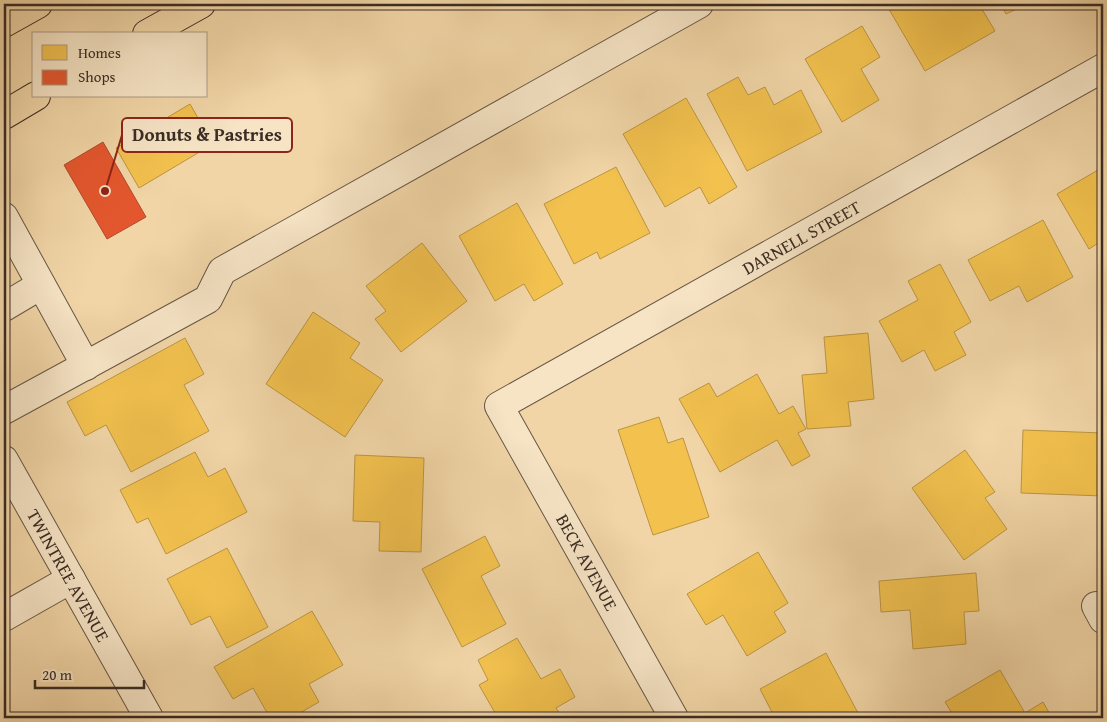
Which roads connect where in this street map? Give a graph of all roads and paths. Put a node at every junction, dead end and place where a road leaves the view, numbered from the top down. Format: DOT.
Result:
graph roads {
  1 [pos="38,4"];
  2 [pos="201,4"];
  3 [pos="699,4"];
  4 [pos="4,23"];
  5 [pos="151,32"];
  6 [pos="1103,68"];
  7 [pos="33,98"];
  8 [pos="4,115"];
  9 [pos="4,217"];
  10 [pos="41,285"];
  11 [pos="4,307"];
  12 [pos="86,366"];
  13 [pos="500,406"];
  14 [pos="4,410"];
  15 [pos="4,460"];
  16 [pos="71,579"];
  17 [pos="4,617"];
  18 [pos="149,718"];
  19 [pos="674,718"];
  1 -- 4 [label="main road"];
  2 -- 5 [label="main road"];
  3 -- 12 [label="street"];
  6 -- 13 [label="street, DARNELL STREET"];
  7 -- 8 [label="main road"];
  9 -- 10 [label="street"];
  10 -- 11 [label="street"];
  10 -- 12 [label="street"];
  12 -- 14 [label="street"];
  13 -- 19 [label="street, BECK AVENUE"];
  15 -- 16 [label="street, TWINTREE AVENUE"];
  16 -- 17 [label="street"];
  16 -- 18 [label="street, TWINTREE AVENUE"];
}
